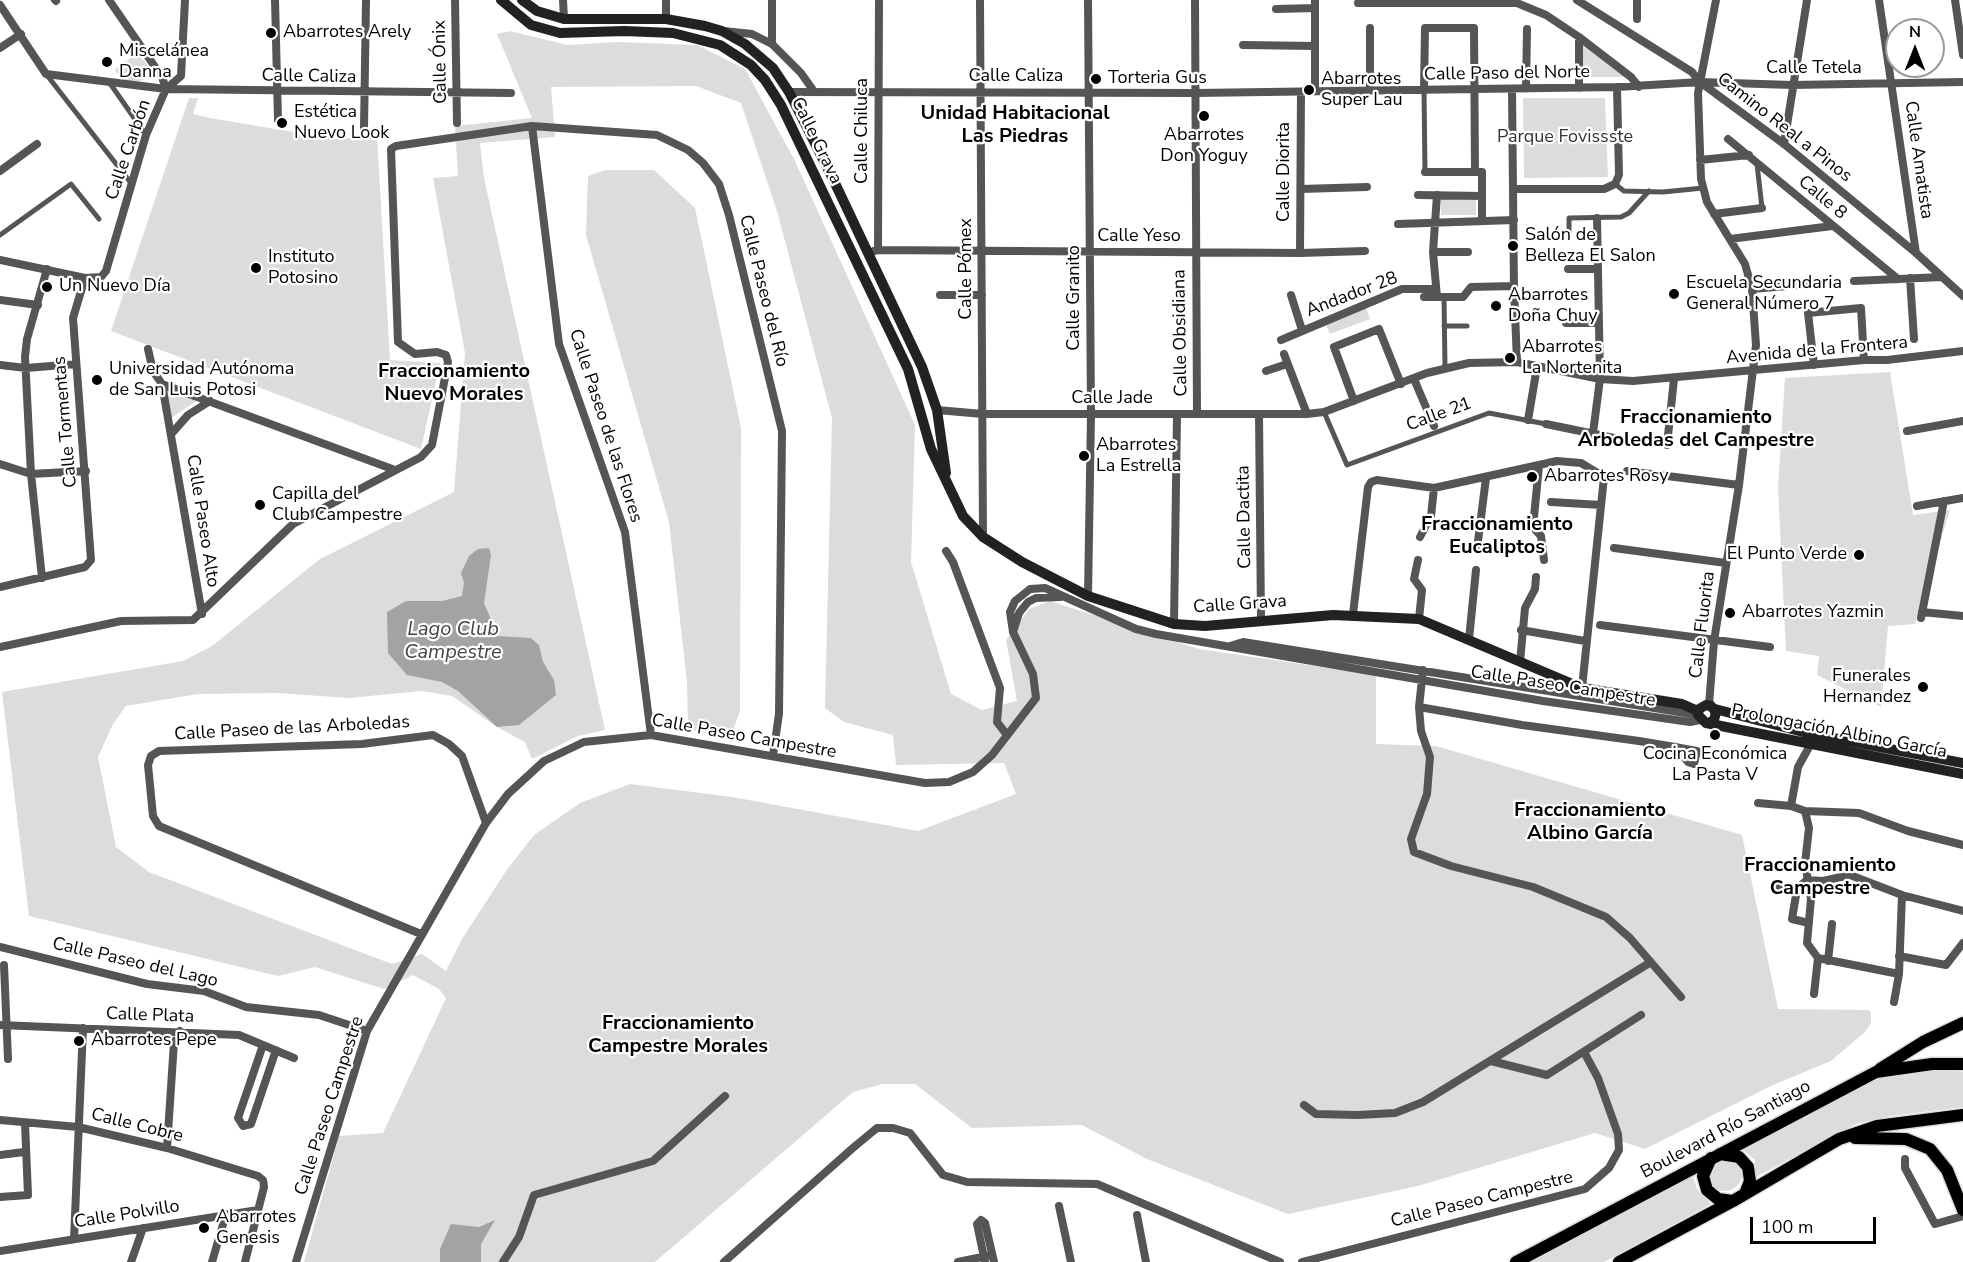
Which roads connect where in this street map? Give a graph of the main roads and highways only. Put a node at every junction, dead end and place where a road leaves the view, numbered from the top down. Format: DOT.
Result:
graph roads {
  1 [pos="501,0"];
  2 [pos="522,0"];
  3 [pos="947,482"];
  4 [pos="1705,713"];
  5 [pos="1814,739"];
  6 [pos="1963,763"];
  7 [pos="1963,774"];
  8 [pos="1963,1023"];
  9 [pos="1963,1064"];
  10 [pos="1876,1072"];
  11 [pos="1963,1115"];
  12 [pos="1839,1138"];
  13 [pos="1715,1155"];
  14 [pos="1745,1194"];
  15 [pos="1732,1201"];
  16 [pos="1963,1210"];
  17 [pos="1516,1262"];
  18 [pos="1619,1262"];
  1 -- 3 [label="main road, Calle Grava"];
  2 -- 3 [label="main road, Calle Grava"];
  3 -- 4 [label="main road, Calle Grava"];
  4 -- 5 [label="main road, Prolongación Albino García"];
  5 -- 6 [label="main road, Prolongación Albino García"];
  5 -- 7 [label="main road, Prolongación Albino García"];
  8 -- 10 [label="main road"];
  9 -- 10 [label="main road, Boulevard Río Santiago"];
  10 -- 13 [label="main road, Boulevard Río Santiago"];
  11 -- 12 [label="main road"];
  12 -- 14 [label="main road"];
  12 -- 16 [label="main road"];
  13 -- 14 [label="main road"];
  13 -- 15 [label="main road"];
  13 -- 17 [label="main road, Boulevard Río Santiago"];
  14 -- 15 [label="main road"];
  15 -- 18 [label="main road"];
}
